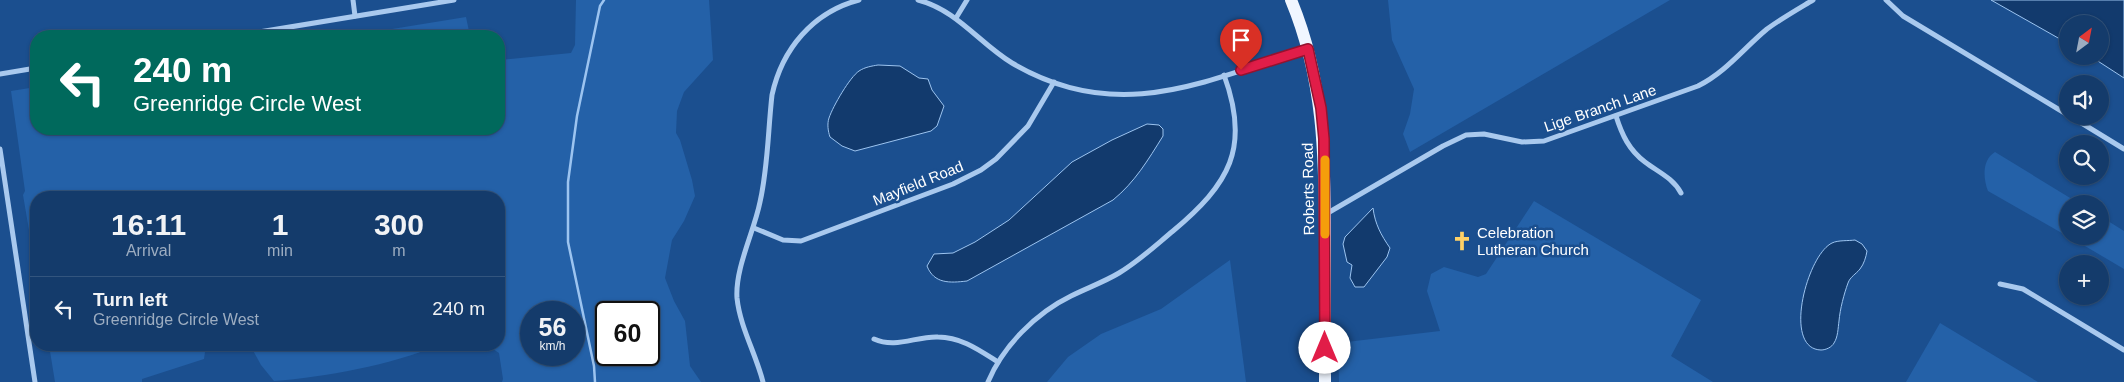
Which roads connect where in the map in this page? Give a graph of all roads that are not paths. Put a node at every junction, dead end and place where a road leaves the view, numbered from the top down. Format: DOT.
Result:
graph roads {
  1 [pos="353,0"];
  2 [pos="454,0"];
  3 [pos="859,0"];
  4 [pos="918,0"];
  5 [pos="967,0"];
  6 [pos="1291,0"];
  7 [pos="1814,0"];
  8 [pos="1886,0"];
  9 [pos="355,16"];
  10 [pos="956,18"];
  11 [pos="271,30"];
  12 [pos="1308,49"];
  13 [pos="30,69"];
  14 [pos="0,74"];
  15 [pos="1224,75"];
  16 [pos="1054,82"];
  17 [pos="2059,110"];
  18 [pos="1616,116"];
  19 [pos="2084,125"];
  20 [pos="0,149"];
  21 [pos="2124,149"];
  22 [pos="1681,193"];
  23 [pos="1325,215"];
  24 [pos="754,228"];
  25 [pos="2000,284"];
  26 [pos="874,339"];
  27 [pos="30,349"];
  28 [pos="2124,350"];
  29 [pos="30,351"];
  30 [pos="998,362"];
  31 [pos="35,382"];
  32 [pos="763,382"];
  33 [pos="988,382"];
  34 [pos="1325,382"];
  1 -- 9 [label="street"];
  2 -- 9 [label="street"];
  3 -- 24 [label="street"];
  4 -- 10 [label="street"];
  5 -- 10 [label="street"];
  6 -- 12 [label="main road, Roberts Road"];
  7 -- 18 [label="street, Lige Branch Lane"];
  8 -- 17 [label="street"];
  9 -- 11 [label="street"];
  10 -- 16 [label="street"];
  12 -- 15 [label="street"];
  12 -- 23 [label="main road, Roberts Road"];
  13 -- 14 [label="street"];
  15 -- 16 [label="street"];
  15 -- 30 [label="street"];
  16 -- 24 [label="street, Mayfield Road"];
  18 -- 22 [label="street"];
  18 -- 23 [label="street, Lige Branch Lane"];
  19 -- 21 [label="street"];
  20 -- 27 [label="street"];
  23 -- 34 [label="main road, Roberts Road"];
  24 -- 32 [label="street"];
  25 -- 28 [label="street"];
  26 -- 30 [label="street"];
  29 -- 31 [label="street"];
  30 -- 33 [label="street"];
}
